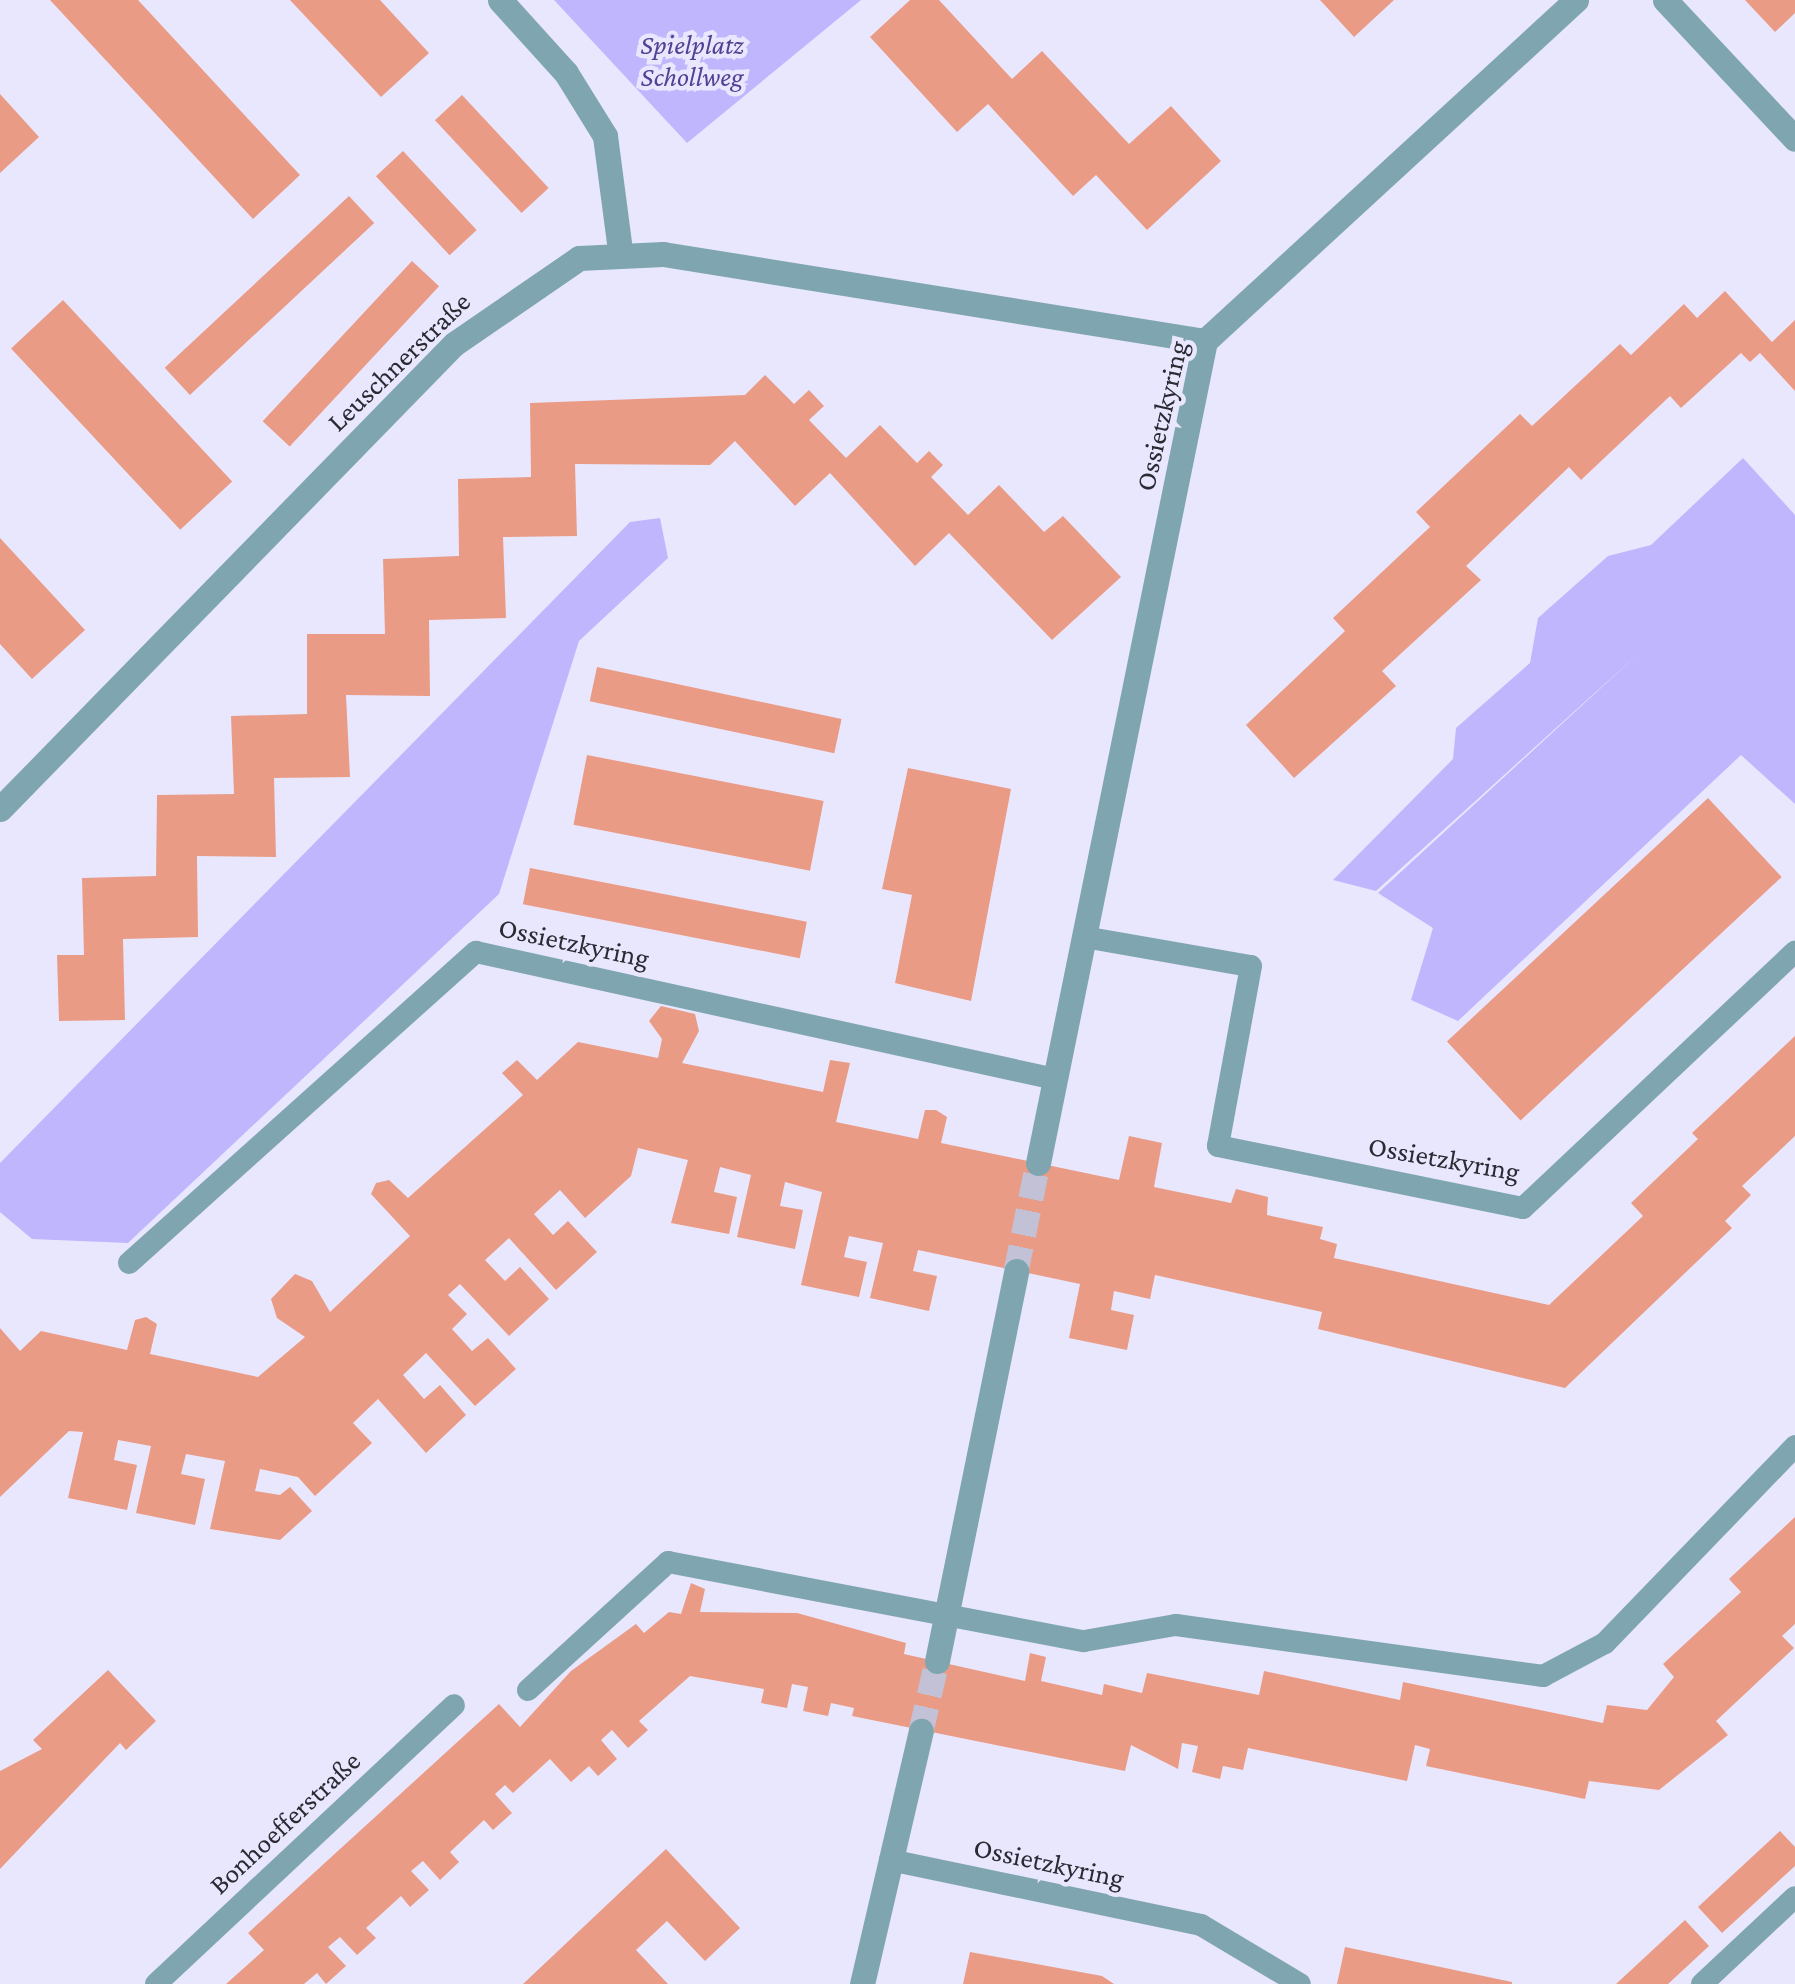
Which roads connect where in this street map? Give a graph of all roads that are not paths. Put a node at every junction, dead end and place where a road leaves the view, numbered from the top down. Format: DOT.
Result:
graph roads {
  1 [pos="500,0"];
  2 [pos="1576,0"];
  3 [pos="1665,0"];
  4 [pos="1795,139"];
  5 [pos="620,250"];
  6 [pos="1204,341"];
  7 [pos="0,810"];
  8 [pos="1084,936"];
  9 [pos="1795,952"];
  10 [pos="1055,1079"];
  11 [pos="1038,1163"];
  12 [pos="129,1263"];
  13 [pos="1016,1271"];
  14 [pos="1795,1446"];
  15 [pos="948,1611"];
  16 [pos="937,1662"];
  17 [pos="528,1690"];
  18 [pos="454,1706"];
  19 [pos="922,1731"];
  20 [pos="890,1860"];
  21 [pos="1795,1897"];
  22 [pos="156,1984"];
  23 [pos="862,1984"];
  24 [pos="1300,1984"];
  25 [pos="1702,1984"];
  1 -- 5 [label="street"];
  2 -- 6 [label="street, Ossietzkyring"];
  3 -- 4 [label="street"];
  5 -- 6 [label="street, Leuschnerstraße"];
  5 -- 7 [label="street, Leuschnerstraße"];
  6 -- 8 [label="street, Ossietzkyring"];
  8 -- 9 [label="lane, Ossietzkyring"];
  8 -- 10 [label="street, Ossietzkyring"];
  10 -- 11 [label="street, Ossietzkyring"];
  10 -- 12 [label="lane, Ossietzkyring"];
  13 -- 15 [label="street"];
  14 -- 15 [label="lane"];
  15 -- 16 [label="street"];
  15 -- 17 [label="lane"];
  18 -- 22 [label="lane, Bonhoefferstraße"];
  19 -- 20 [label="street"];
  20 -- 23 [label="street"];
  20 -- 24 [label="lane, Ossietzkyring"];
  21 -- 25 [label="lane"];
}
